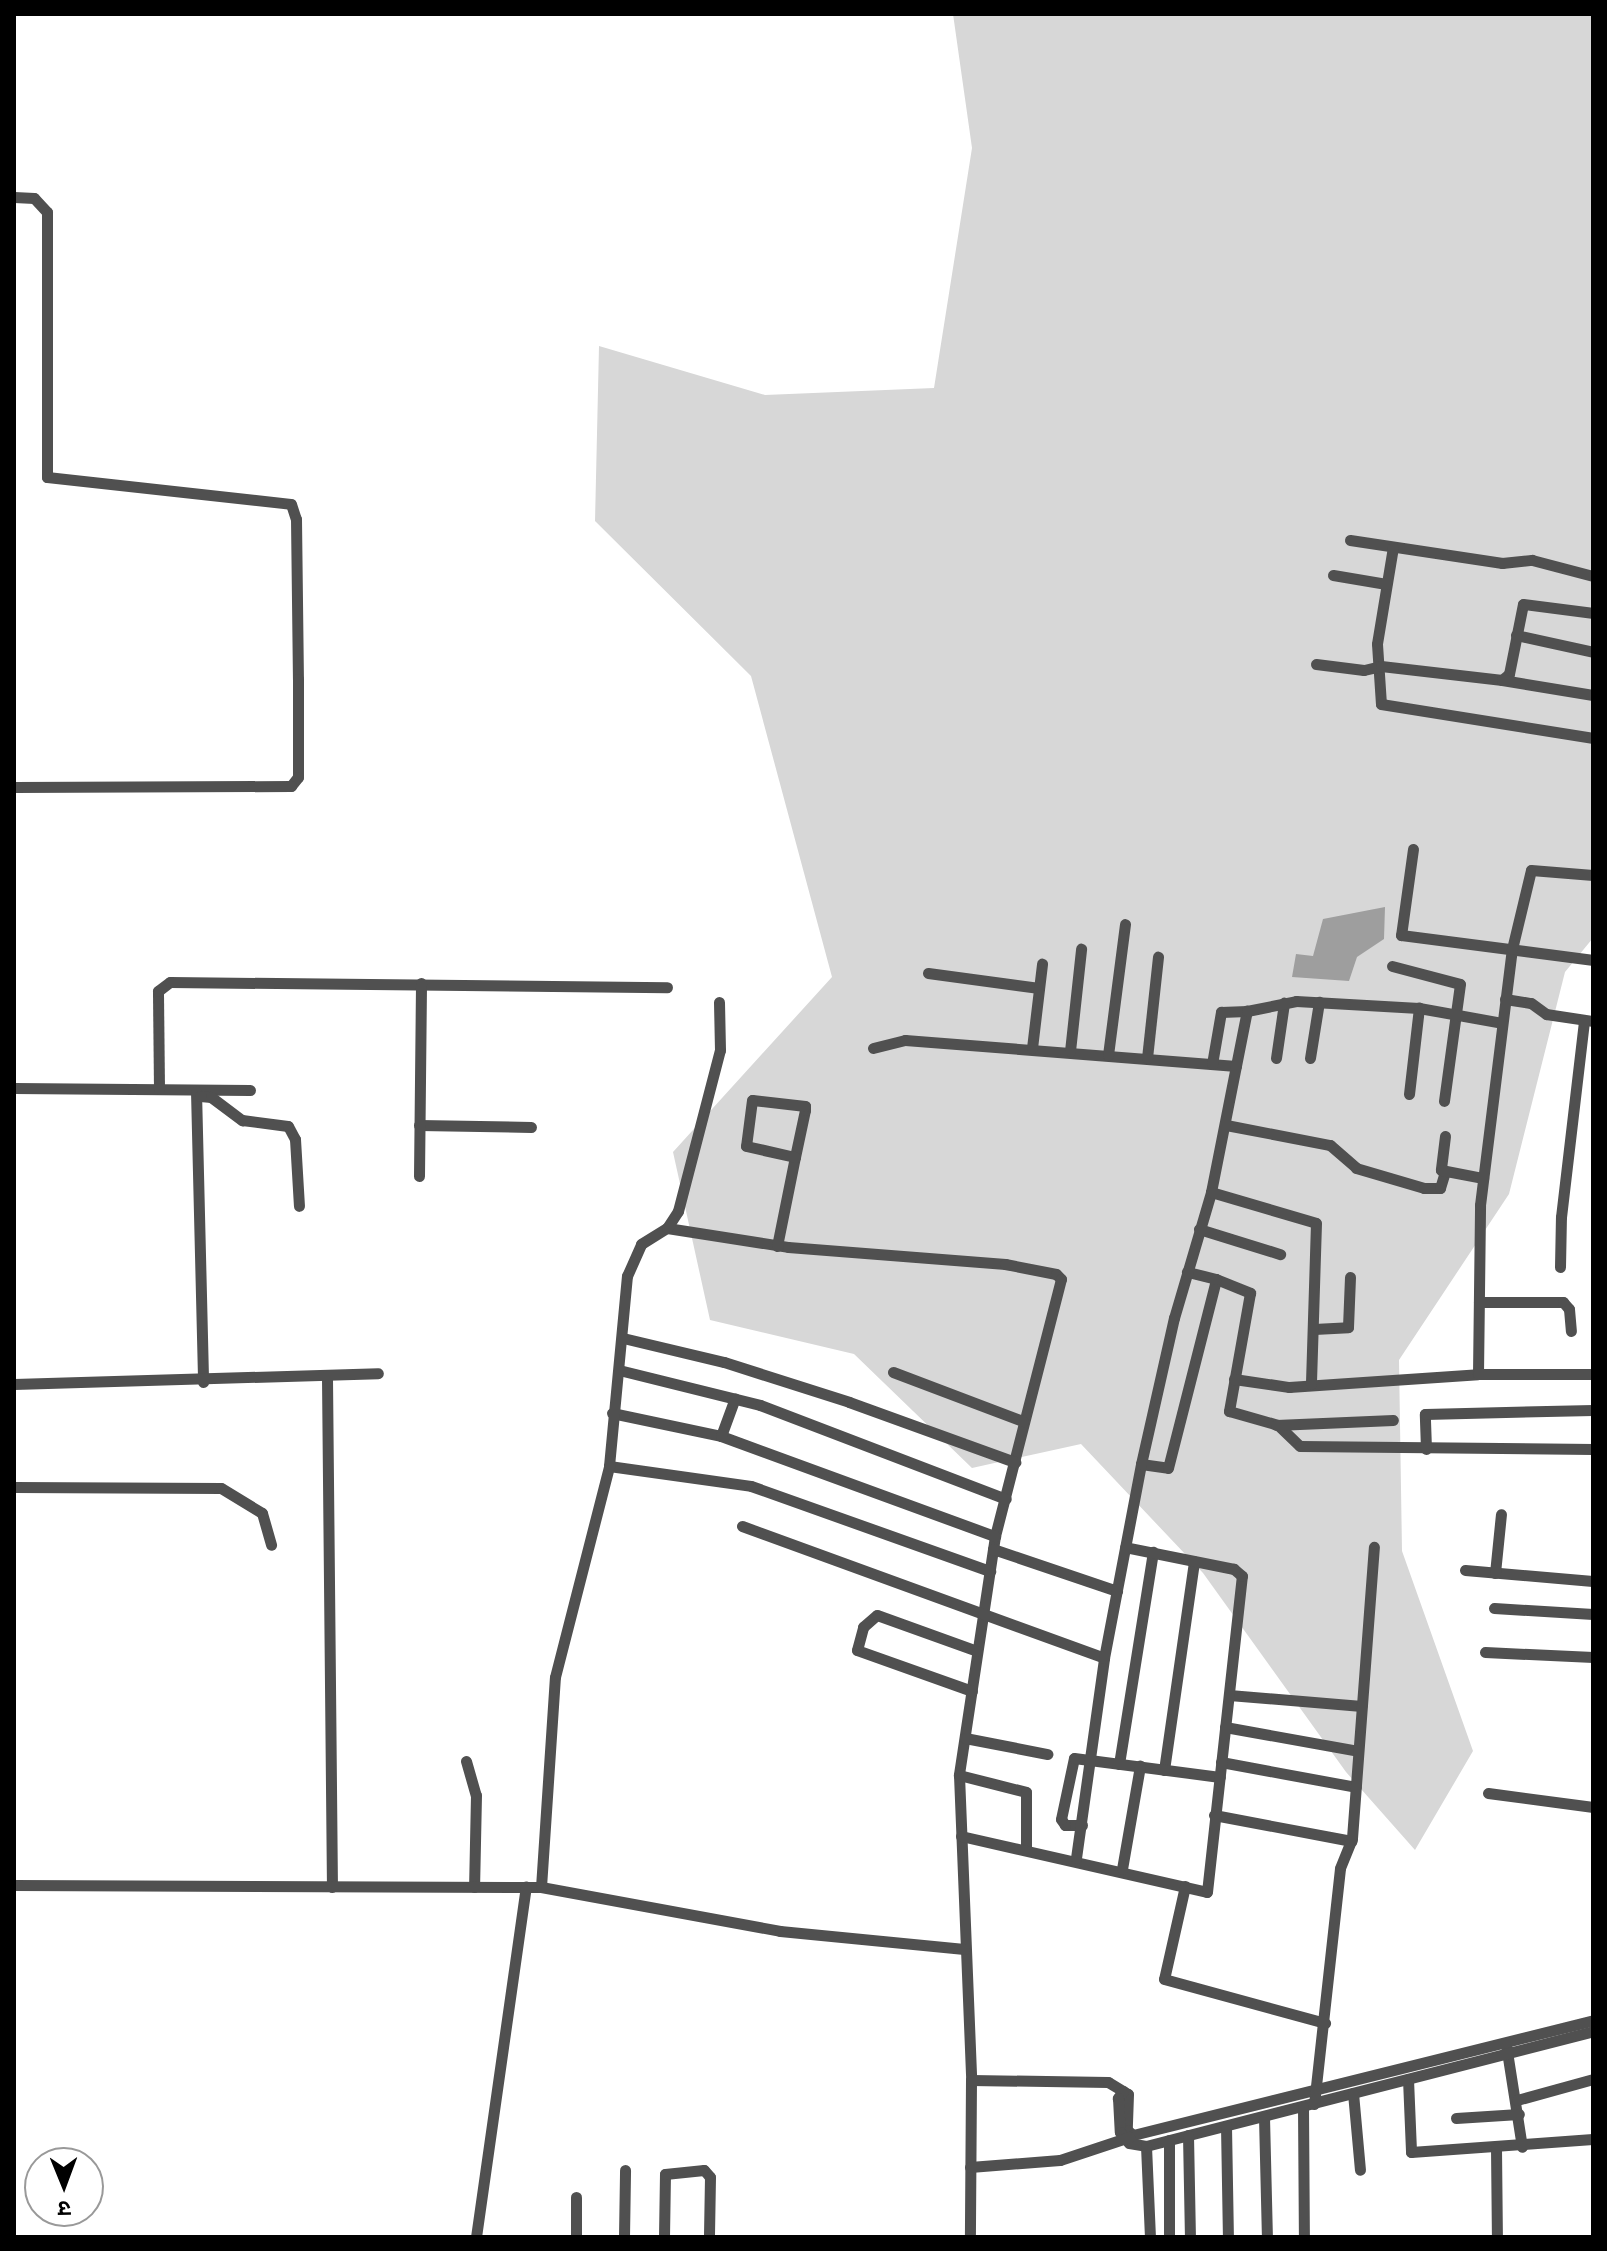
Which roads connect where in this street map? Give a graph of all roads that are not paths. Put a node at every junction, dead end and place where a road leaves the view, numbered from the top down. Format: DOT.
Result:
graph roads {
  1 [pos="14,197"];
  2 [pos="1350,540"];
  3 [pos="1393,547"];
  4 [pos="1333,575"];
  5 [pos="1593,576"];
  6 [pos="1386,584"];
  7 [pos="1593,613"];
  8 [pos="1516,635"];
  9 [pos="1593,652"];
  10 [pos="1316,664"];
  11 [pos="1376,666"];
  12 [pos="1502,680"];
  13 [pos="1593,695"];
  14 [pos="1593,738"];
  15 [pos="14,787"];
  16 [pos="1413,849"];
  17 [pos="1593,875"];
  18 [pos="1125,924"];
  19 [pos="1081,949"];
  20 [pos="1512,949"];
  21 [pos="1158,957"];
  22 [pos="1593,960"];
  23 [pos="1042,964"];
  24 [pos="1392,966"];
  25 [pos="928,973"];
  26 [pos="421,983"];
  27 [pos="667,987"];
  28 [pos="1039,988"];
  29 [pos="1505,999"];
  30 [pos="719,1002"];
  31 [pos="1319,1002"];
  32 [pos="1284,1003"];
  33 [pos="1419,1008"];
  34 [pos="1247,1011"];
  35 [pos="1458,1014"];
  36 [pos="1589,1020"];
  37 [pos="1502,1023"];
  38 [pos="873,1048"];
  39 [pos="1032,1048"];
  40 [pos="1070,1051"];
  41 [pos="1108,1055"];
  42 [pos="1147,1058"];
  43 [pos="1276,1058"];
  44 [pos="1310,1058"];
  45 [pos="1212,1064"];
  46 [pos="1236,1066"];
  47 [pos="14,1088"];
  48 [pos="159,1089"];
  49 [pos="250,1090"];
  50 [pos="196,1094"];
  51 [pos="1409,1094"];
  52 [pos="1444,1101"];
  53 [pos="419,1125"];
  54 [pos="1226,1125"];
  55 [pos="531,1127"];
  56 [pos="1445,1136"];
  57 [pos="795,1157"];
  58 [pos="1445,1172"];
  59 [pos="419,1176"];
  60 [pos="1483,1178"];
  61 [pos="1211,1192"];
  62 [pos="299,1206"];
  63 [pos="667,1228"];
  64 [pos="1199,1229"];
  65 [pos="777,1246"];
  66 [pos="1280,1254"];
  67 [pos="1560,1267"];
  68 [pos="1187,1272"];
  69 [pos="1350,1277"];
  70 [pos="1216,1279"];
  71 [pos="1479,1302"];
  72 [pos="1314,1329"];
  73 [pos="1571,1331"];
  74 [pos="623,1338"];
  75 [pos="619,1370"];
  76 [pos="893,1372"];
  77 [pos="378,1373"];
  78 [pos="1478,1374"];
  79 [pos="1593,1374"];
  80 [pos="327,1378"];
  81 [pos="1234,1379"];
  82 [pos="203,1382"];
  83 [pos="14,1384"];
  84 [pos="1311,1384"];
  85 [pos="735,1398"];
  86 [pos="1593,1410"];
  87 [pos="612,1413"];
  88 [pos="1393,1420"];
  89 [pos="1023,1421"];
  90 [pos="1276,1425"];
  91 [pos="721,1436"];
  92 [pos="1426,1449"];
  93 [pos="1593,1449"];
  94 [pos="1015,1462"];
  95 [pos="1141,1464"];
  96 [pos="609,1466"];
  97 [pos="14,1487"];
  98 [pos="1006,1499"];
  99 [pos="1501,1514"];
  100 [pos="742,1526"];
  101 [pos="994,1542"];
  102 [pos="271,1545"];
  103 [pos="1125,1547"];
  104 [pos="1374,1547"];
  105 [pos="1153,1552"];
  106 [pos="1194,1561"];
  107 [pos="1465,1570"];
  108 [pos="990,1571"];
  109 [pos="1495,1573"];
  110 [pos="1593,1581"];
  111 [pos="1117,1591"];
  112 [pos="1494,1608"];
  113 [pos="1593,1614"];
  114 [pos="980,1615"];
  115 [pos="977,1651"];
  116 [pos="1485,1652"];
  117 [pos="1593,1657"];
  118 [pos="1104,1658"];
  119 [pos="972,1691"];
  120 [pos="1229,1695"];
  121 [pos="1362,1706"];
  122 [pos="1225,1727"];
  123 [pos="965,1738"];
  124 [pos="1358,1751"];
  125 [pos="1047,1754"];
  126 [pos="1090,1760"];
  127 [pos="466,1761"];
  128 [pos="1221,1762"];
  129 [pos="1119,1764"];
  130 [pos="1140,1766"];
  131 [pos="1164,1770"];
  132 [pos="959,1775"];
  133 [pos="1220,1777"];
  134 [pos="1356,1787"];
  135 [pos="1488,1793"];
  136 [pos="1593,1807"];
  137 [pos="1214,1815"];
  138 [pos="1082,1825"];
  139 [pos="961,1836"];
  140 [pos="1352,1841"];
  141 [pos="1026,1847"];
  142 [pos="1076,1858"];
  143 [pos="1122,1869"];
  144 [pos="14,1885"];
  145 [pos="1185,1886"];
  146 [pos="332,1887"];
  147 [pos="474,1887"];
  148 [pos="526,1887"];
  149 [pos="541,1887"];
  150 [pos="964,1949"];
  151 [pos="1593,2020"];
  152 [pos="1325,2023"];
  153 [pos="1593,2031"];
  154 [pos="1507,2047"];
  155 [pos="1408,2079"];
  156 [pos="1593,2079"];
  157 [pos="971,2080"];
  158 [pos="1315,2091"];
  159 [pos="1353,2093"];
  160 [pos="1517,2100"];
  161 [pos="1308,2106"];
  162 [pos="1519,2114"];
  163 [pos="1264,2117"];
  164 [pos="1456,2118"];
  165 [pos="1226,2126"];
  166 [pos="1188,2135"];
  167 [pos="1129,2137"];
  168 [pos="1593,2139"];
  169 [pos="1169,2140"];
  170 [pos="1146,2146"];
  171 [pos="1522,2147"];
  172 [pos="1496,2148"];
  173 [pos="970,2167"];
  174 [pos="1169,2169"];
  175 [pos="625,2170"];
  176 [pos="1360,2170"];
  177 [pos="1149,2172"];
  178 [pos="1190,2187"];
  179 [pos="1169,2188"];
  180 [pos="576,2197"];
  181 [pos="476,2237"];
  182 [pos="576,2237"];
  183 [pos="624,2237"];
  184 [pos="664,2237"];
  185 [pos="709,2237"];
  186 [pos="970,2237"];
  187 [pos="1150,2237"];
  188 [pos="1169,2237"];
  189 [pos="1190,2237"];
  190 [pos="1228,2237"];
  191 [pos="1267,2237"];
  192 [pos="1304,2237"];
  193 [pos="1497,2237"];
  1 -- 15 [label="street"];
  2 -- 3 [label="street"];
  3 -- 5 [label="street"];
  3 -- 6 [label="street"];
  4 -- 6 [label="street"];
  6 -- 11 [label="street"];
  7 -- 8 [label="street"];
  8 -- 9 [label="street"];
  8 -- 12 [label="street"];
  10 -- 11 [label="street"];
  11 -- 12 [label="street"];
  11 -- 14 [label="street"];
  12 -- 13 [label="street"];
  16 -- 20 [label="street"];
  17 -- 20 [label="street"];
  18 -- 41 [label="street"];
  19 -- 40 [label="street"];
  20 -- 22 [label="street"];
  20 -- 29 [label="street"];
  21 -- 42 [label="street"];
  23 -- 28 [label="street"];
  24 -- 35 [label="street"];
  25 -- 28 [label="street"];
  26 -- 27 [label="street"];
  26 -- 48 [label="street"];
  26 -- 53 [label="street"];
  28 -- 39 [label="street"];
  29 -- 36 [label="street"];
  29 -- 37 [label="street"];
  30 -- 63 [label="street"];
  31 -- 32 [label="street"];
  31 -- 33 [label="street"];
  31 -- 44 [label="street"];
  32 -- 34 [label="street"];
  32 -- 43 [label="street"];
  33 -- 35 [label="street"];
  33 -- 51 [label="street"];
  34 -- 45 [label="street"];
  34 -- 46 [label="street"];
  35 -- 37 [label="street"];
  35 -- 52 [label="street"];
  36 -- 67 [label="street"];
  37 -- 60 [label="street"];
  38 -- 39 [label="street"];
  39 -- 40 [label="street"];
  40 -- 41 [label="street"];
  41 -- 42 [label="street"];
  42 -- 45 [label="street"];
  45 -- 46 [label="street"];
  46 -- 54 [label="street"];
  47 -- 48 [label="street"];
  48 -- 50 [label="street"];
  49 -- 50 [label="street"];
  50 -- 62 [label="street"];
  50 -- 82 [label="street"];
  53 -- 55 [label="street"];
  53 -- 59 [label="street"];
  54 -- 58 [label="street"];
  54 -- 61 [label="street"];
  56 -- 58 [label="street"];
  57 -- 57 [label="street"];
  57 -- 65 [label="street"];
  58 -- 60 [label="street"];
  60 -- 71 [label="street"];
  61 -- 64 [label="street"];
  61 -- 72 [label="street"];
  63 -- 65 [label="street"];
  63 -- 74 [label="street"];
  64 -- 66 [label="street"];
  64 -- 68 [label="street"];
  65 -- 89 [label="street"];
  68 -- 70 [label="street"];
  68 -- 95 [label="street"];
  69 -- 72 [label="street"];
  70 -- 81 [label="street"];
  70 -- 95 [label="street"];
  71 -- 73 [label="street"];
  71 -- 78 [label="street"];
  72 -- 84 [label="street"];
  74 -- 75 [label="street"];
  74 -- 94 [label="street"];
  75 -- 85 [label="street"];
  75 -- 87 [label="street"];
  76 -- 89 [label="street"];
  77 -- 80 [label="street"];
  78 -- 79 [label="street"];
  78 -- 84 [label="street"];
  80 -- 82 [label="street"];
  80 -- 146 [label="street"];
  81 -- 84 [label="street"];
  81 -- 90 [label="street"];
  82 -- 83 [label="street"];
  85 -- 91 [label="street"];
  85 -- 98 [label="street"];
  86 -- 92 [label="street"];
  87 -- 91 [label="street"];
  87 -- 96 [label="street"];
  88 -- 90 [label="street"];
  89 -- 94 [label="street"];
  90 -- 92 [label="street"];
  91 -- 101 [label="street"];
  92 -- 93 [label="street"];
  94 -- 98 [label="street"];
  95 -- 103 [label="street"];
  96 -- 108 [label="street"];
  96 -- 149 [label="street"];
  97 -- 102 [label="street"];
  98 -- 101 [label="street"];
  99 -- 109 [label="street"];
  100 -- 114 [label="street"];
  101 -- 108 [label="street"];
  101 -- 111 [label="street"];
  103 -- 105 [label="street"];
  103 -- 111 [label="street"];
  104 -- 121 [label="street"];
  105 -- 106 [label="street"];
  105 -- 129 [label="street"];
  106 -- 120 [label="street"];
  106 -- 131 [label="street"];
  107 -- 109 [label="street"];
  108 -- 114 [label="street"];
  109 -- 110 [label="street"];
  111 -- 118 [label="street"];
  112 -- 113 [label="street"];
  114 -- 115 [label="street"];
  114 -- 118 [label="street"];
  115 -- 119 [label="street"];
  115 -- 119 [label="street"];
  116 -- 117 [label="street"];
  118 -- 126 [label="street"];
  119 -- 123 [label="street"];
  120 -- 121 [label="street"];
  120 -- 122 [label="street"];
  121 -- 124 [label="street"];
  122 -- 124 [label="street"];
  122 -- 128 [label="street"];
  123 -- 125 [label="street"];
  123 -- 132 [label="street"];
  124 -- 134 [label="street"];
  126 -- 129 [label="street"];
  126 -- 138 [label="street"];
  126 -- 138 [label="street"];
  127 -- 147 [label="street"];
  128 -- 133 [label="street"];
  128 -- 134 [label="street"];
  129 -- 130 [label="street"];
  130 -- 131 [label="street"];
  130 -- 143 [label="street"];
  131 -- 133 [label="street"];
  132 -- 139 [label="street"];
  132 -- 141 [label="street"];
  133 -- 137 [label="street"];
  134 -- 140 [label="street"];
  135 -- 136 [label="street"];
  137 -- 140 [label="street"];
  137 -- 145 [label="street"];
  138 -- 142 [label="street"];
  139 -- 141 [label="street"];
  139 -- 150 [label="street"];
  140 -- 152 [label="street"];
  141 -- 142 [label="street"];
  142 -- 143 [label="street"];
  143 -- 145 [label="street"];
  144 -- 146 [label="street"];
  145 -- 152 [label="street"];
  146 -- 147 [label="street"];
  147 -- 148 [label="street"];
  148 -- 149 [label="street"];
  148 -- 181 [label="street"];
  149 -- 150 [label="street"];
  150 -- 157 [label="street"];
  151 -- 154 [label="street"];
  152 -- 158 [label="street"];
  153 -- 154 [label="street"];
  154 -- 155 [label="street"];
  154 -- 158 [label="street"];
  154 -- 160 [label="street"];
  155 -- 159 [label="street"];
  155 -- 172 [label="street"];
  156 -- 160 [label="street"];
  157 -- 167 [label="street"];
  157 -- 173 [label="street"];
  158 -- 161 [label="street"];
  158 -- 167 [label="street"];
  159 -- 161 [label="street"];
  159 -- 176 [label="street"];
  160 -- 162 [label="street"];
  161 -- 163 [label="street"];
  161 -- 192 [label="street"];
  162 -- 164 [label="street"];
  162 -- 171 [label="street"];
  163 -- 165 [label="street"];
  163 -- 191 [label="street"];
  165 -- 166 [label="street"];
  165 -- 190 [label="street"];
  166 -- 169 [label="street"];
  166 -- 178 [label="street"];
  167 -- 170 [label="street"];
  167 -- 173 [label="street"];
  168 -- 171 [label="street"];
  169 -- 170 [label="street"];
  169 -- 174 [label="street"];
  170 -- 177 [label="street"];
  171 -- 172 [label="street"];
  172 -- 193 [label="street"];
  173 -- 186 [label="street"];
  174 -- 177 [label="street"];
  174 -- 179 [label="street"];
  175 -- 183 [label="street"];
  177 -- 187 [label="street"];
  178 -- 179 [label="street"];
  178 -- 189 [label="street"];
  179 -- 188 [label="street"];
  180 -- 182 [label="street"];
  184 -- 185 [label="street"];
}
